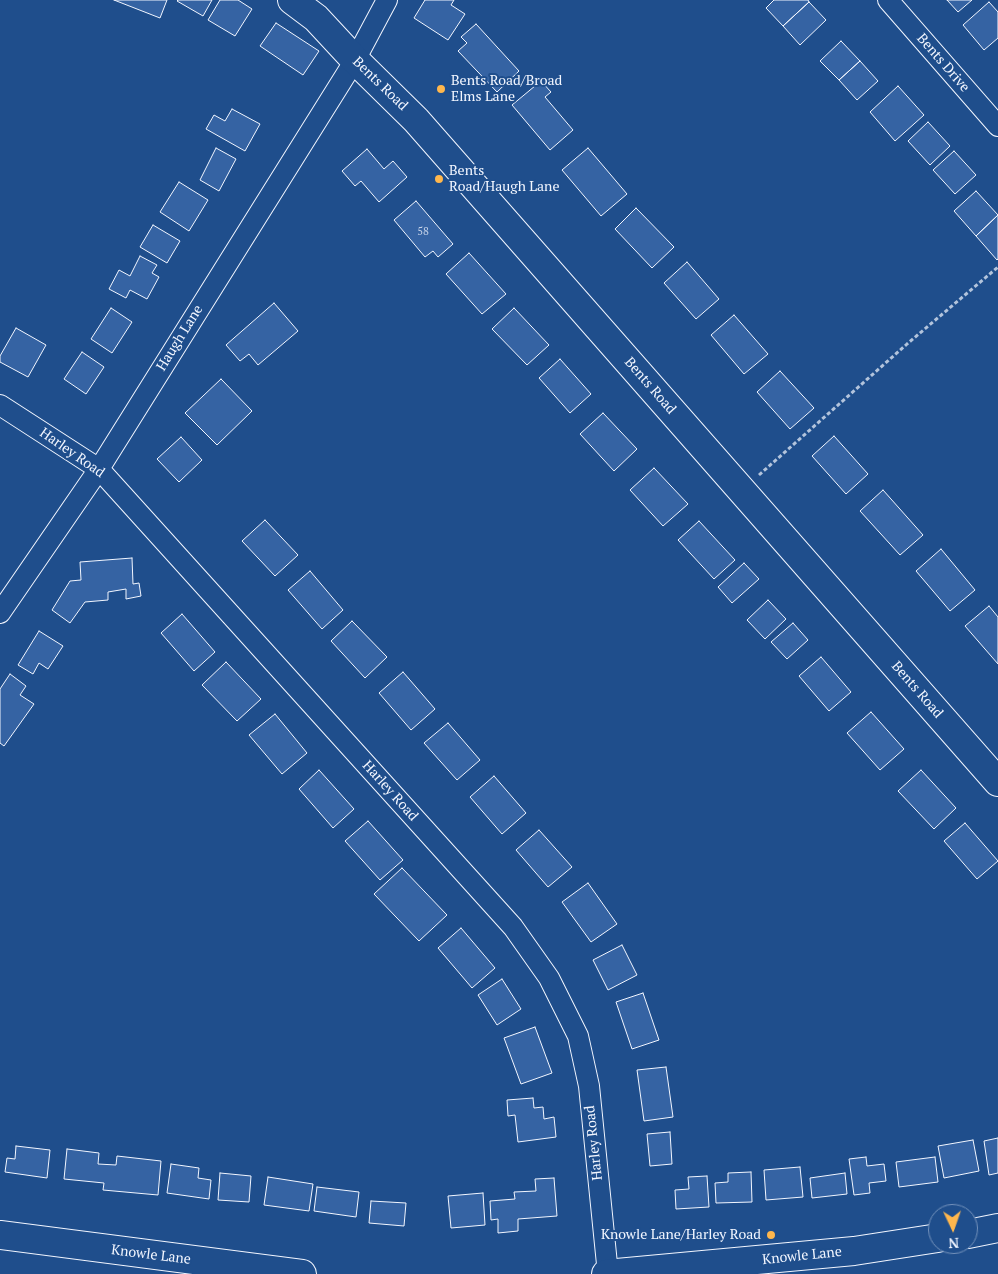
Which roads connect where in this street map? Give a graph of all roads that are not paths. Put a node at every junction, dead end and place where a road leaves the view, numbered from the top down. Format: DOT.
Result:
graph roads {
  1 [pos="292,0"];
  2 [pos="387,0"];
  3 [pos="888,0"];
  4 [pos="355,60"];
  5 [pos="998,126"];
  6 [pos="0,405"];
  7 [pos="99,469"];
  8 [pos="0,612"];
  9 [pos="998,782"];
  10 [pos="998,1228"];
  11 [pos="978,1232"];
  12 [pos="0,1235"];
  13 [pos="928,1240"];
  14 [pos="302,1274"];
  15 [pos="607,1274"];
  1 -- 4 [label="street, Bents Road"];
  2 -- 4 [label="street, Haugh Lane"];
  3 -- 5 [label="street, Bents Drive"];
  4 -- 7 [label="street, Haugh Lane"];
  4 -- 9 [label="street, Bents Road"];
  6 -- 7 [label="street, Harley Road"];
  7 -- 8 [label="street, Haugh Lane"];
  7 -- 15 [label="street, Harley Road"];
  10 -- 11 [label="street"];
  12 -- 14 [label="street, Knowle Lane"];
  13 -- 15 [label="street, Knowle Lane"];
}
